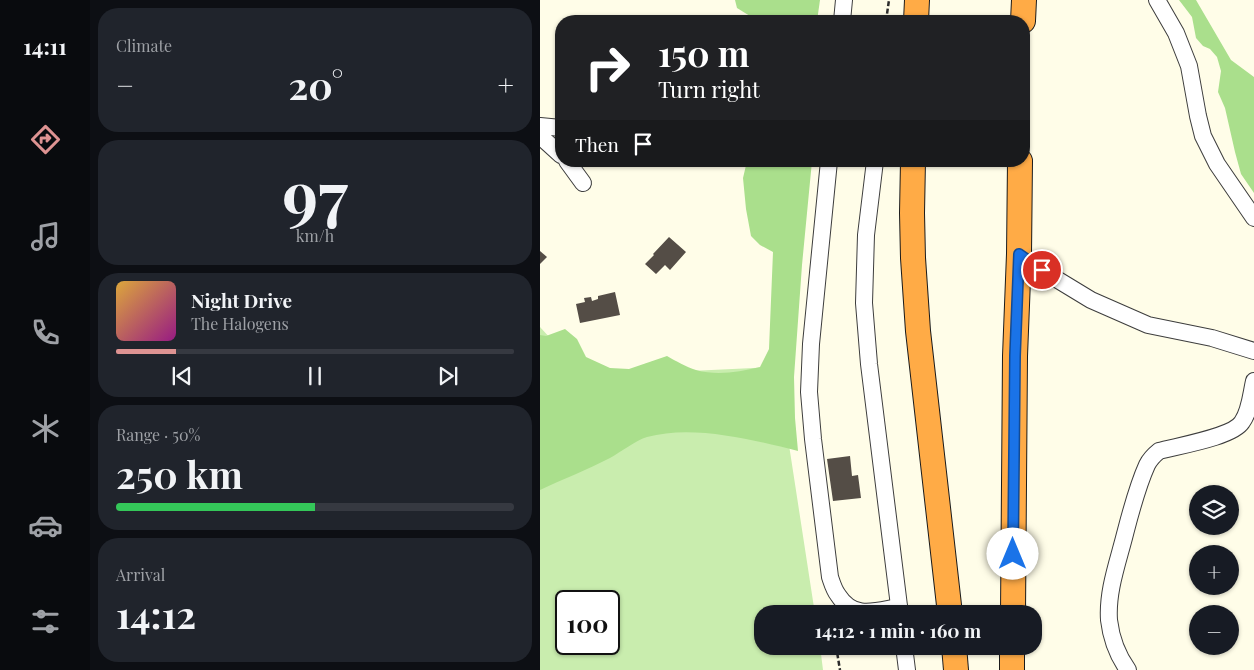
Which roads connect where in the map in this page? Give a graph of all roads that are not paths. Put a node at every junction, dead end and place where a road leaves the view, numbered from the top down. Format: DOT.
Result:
graph roads {
  1 [pos="844,0"];
  2 [pos="910,0"];
  3 [pos="917,0"];
  4 [pos="1024,0"];
  5 [pos="1157,0"];
  6 [pos="843,15"];
  7 [pos="906,15"];
  8 [pos="916,15"];
  9 [pos="1023,15"];
  10 [pos="540,126"];
  11 [pos="555,127"];
  12 [pos="540,136"];
  13 [pos="555,150"];
  14 [pos="571,167"];
  15 [pos="828,167"];
  16 [pos="874,167"];
  17 [pos="912,167"];
  18 [pos="1020,167"];
  19 [pos="583,183"];
  20 [pos="1254,218"];
  21 [pos="1019,260"];
  22 [pos="918,331"];
  23 [pos="1254,351"];
  24 [pos="1254,381"];
  25 [pos="847,605"];
  26 [pos="899,605"];
  27 [pos="935,605"];
  28 [pos="949,605"];
  29 [pos="1013,605"];
  30 [pos="1024,605"];
  31 [pos="905,655"];
  32 [pos="941,655"];
  33 [pos="955,655"];
  34 [pos="1012,655"];
  35 [pos="1024,655"];
  36 [pos="907,670"];
  37 [pos="942,670"];
  38 [pos="956,670"];
  39 [pos="1012,670"];
  40 [pos="1024,670"];
  41 [pos="1128,670"];
  1 -- 6 [label="street"];
  2 -- 7 [label="street"];
  3 -- 8 [label="highway"];
  4 -- 9 [label="highway"];
  5 -- 20 [label="street"];
  10 -- 11 [label="street"];
  12 -- 13 [label="street"];
  14 -- 19 [label="street"];
  15 -- 25 [label="street"];
  16 -- 26 [label="street"];
  17 -- 22 [label="highway"];
  18 -- 21 [label="highway"];
  21 -- 23 [label="street"];
  21 -- 29 [label="highway"];
  21 -- 30 [label="highway"];
  22 -- 27 [label="highway"];
  22 -- 28 [label="highway"];
  24 -- 41 [label="street"];
  31 -- 36 [label="street"];
  32 -- 37 [label="highway"];
  33 -- 38 [label="highway"];
  34 -- 39 [label="highway"];
  35 -- 40 [label="highway"];
}
